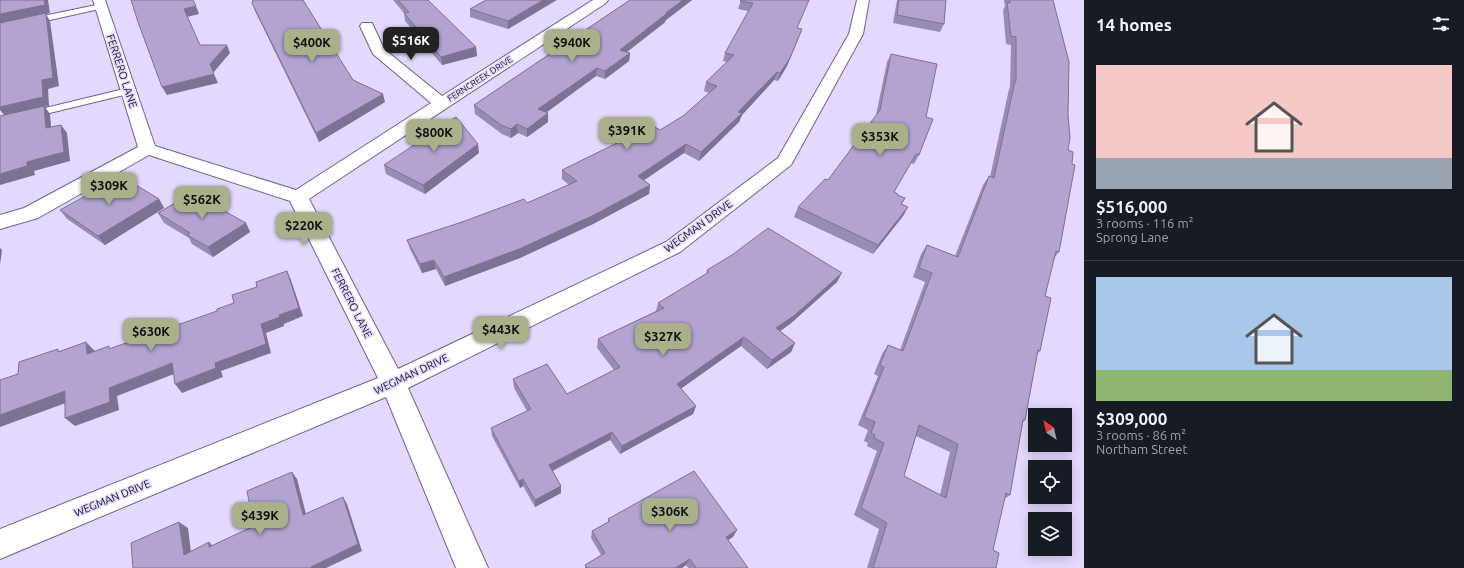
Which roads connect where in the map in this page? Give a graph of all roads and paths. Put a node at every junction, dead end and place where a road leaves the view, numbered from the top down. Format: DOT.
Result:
graph roads {
  1 [pos="602,0"];
  2 [pos="863,0"];
  3 [pos="100,3"];
  4 [pos="367,26"];
  5 [pos="0,28"];
  6 [pos="128,91"];
  7 [pos="442,104"];
  8 [pos="0,122"];
  9 [pos="147,149"];
  10 [pos="298,197"];
  11 [pos="0,222"];
  12 [pos="393,383"];
  13 [pos="0,544"];
  14 [pos="472,568"];
  1 -- 7 [label="street, FERNCREEK DRIVE"];
  2 -- 12 [label="street, WEGMAN DRIVE"];
  3 -- 5 [label="lane"];
  3 -- 6 [label="street, FERRERO LANE"];
  4 -- 7 [label="street"];
  6 -- 8 [label="lane"];
  6 -- 9 [label="street, FERRERO LANE"];
  7 -- 10 [label="street, FERNCREEK DRIVE"];
  9 -- 10 [label="street"];
  9 -- 11 [label="street"];
  10 -- 12 [label="street, FERRERO LANE"];
  12 -- 13 [label="street, WEGMAN DRIVE"];
  12 -- 14 [label="street, FERRERO LANE"];
}
